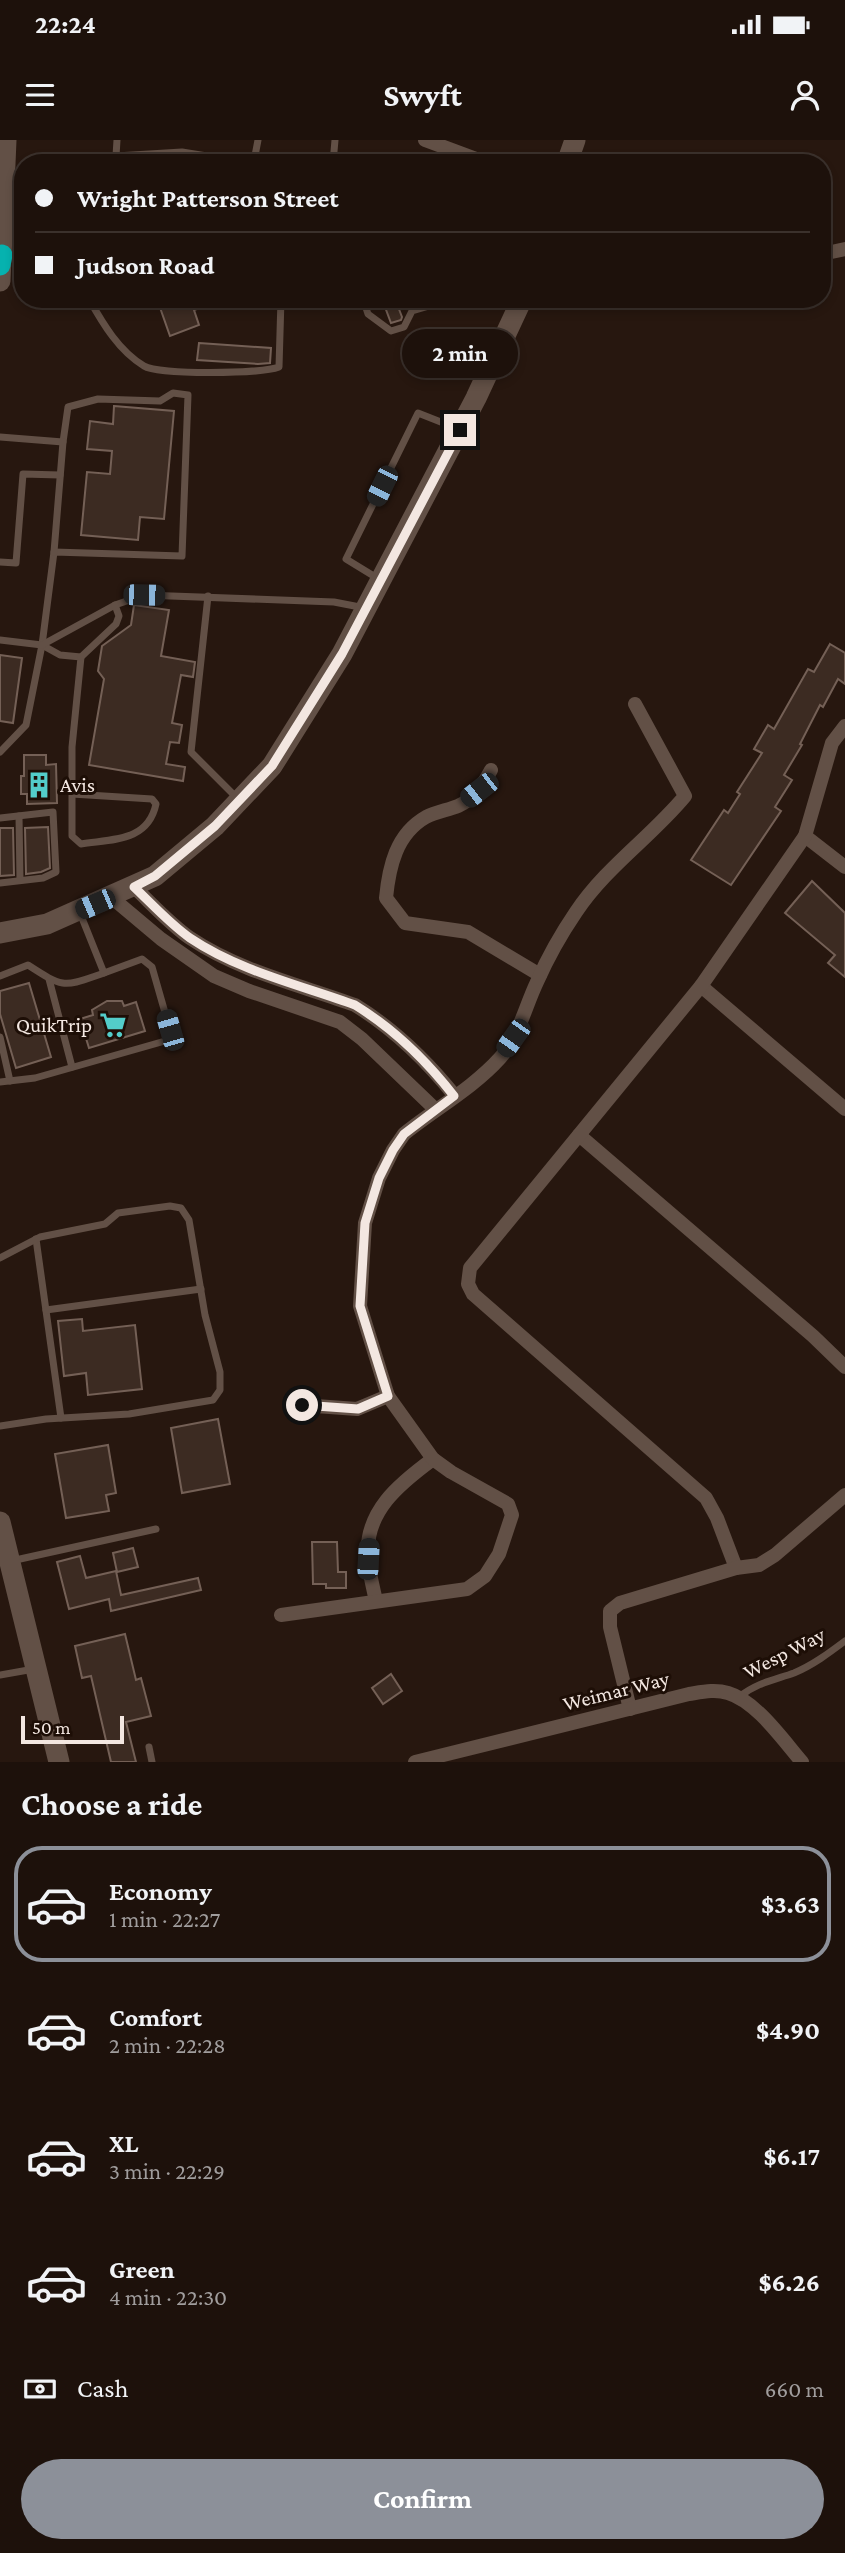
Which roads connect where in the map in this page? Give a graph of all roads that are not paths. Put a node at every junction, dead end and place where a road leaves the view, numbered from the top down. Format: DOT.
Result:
graph roads {
  1 [pos="6,140"];
  2 [pos="425,140"];
  3 [pos="149,154"];
  4 [pos="196,154"];
  5 [pos="463,154"];
  6 [pos="13,195"];
  7 [pos="1,260"];
  8 [pos="0,281"];
  9 [pos="94,308"];
  10 [pos="281,308"];
  11 [pos="366,308"];
  12 [pos="422,308"];
  13 [pos="518,308"];
  14 [pos="460,430"];
  15 [pos="0,437"];
  16 [pos="63,442"];
  17 [pos="60,475"];
  18 [pos="54,552"];
  19 [pos="0,562"];
  20 [pos="381,580"];
  21 [pos="208,596"];
  22 [pos="115,605"];
  23 [pos="366,608"];
  24 [pos="0,640"];
  25 [pos="42,645"];
  26 [pos="81,657"];
  27 [pos="635,704"];
  28 [pos="845,726"];
  29 [pos="0,752"];
  30 [pos="491,770"];
  31 [pos="72,794"];
  32 [pos="239,800"];
  33 [pos="19,816"];
  34 [pos="0,818"];
  35 [pos="804,836"];
  36 [pos="845,867"];
  37 [pos="20,880"];
  38 [pos="0,883"];
  39 [pos="134,887"];
  40 [pos="111,897"];
  41 [pos="79,911"];
  42 [pos="0,933"];
  43 [pos="104,973"];
  44 [pos="540,975"];
  45 [pos="0,976"];
  46 [pos="49,979"];
  47 [pos="701,986"];
  48 [pos="0,1037"];
  49 [pos="72,1068"];
  50 [pos="10,1080"];
  51 [pos="0,1082"];
  52 [pos="454,1096"];
  53 [pos="435,1109"];
  54 [pos="845,1109"];
  55 [pos="579,1135"];
  56 [pos="36,1240"];
  57 [pos="0,1258"];
  58 [pos="201,1289"];
  59 [pos="46,1311"];
  60 [pos="845,1367"];
  61 [pos="388,1396"];
  62 [pos="302,1405"];
  63 [pos="61,1418"];
  64 [pos="0,1426"];
  65 [pos="433,1459"];
  66 [pos="845,1495"];
  67 [pos="0,1522"];
  68 [pos="156,1529"];
  69 [pos="4,1563"];
  70 [pos="736,1568"];
  71 [pos="376,1601"];
  72 [pos="281,1615"];
  73 [pos="845,1641"];
  74 [pos="36,1669"];
  75 [pos="0,1675"];
  76 [pos="739,1697"];
  77 [pos="630,1709"];
  78 [pos="149,1747"];
  79 [pos="59,1762"];
  80 [pos="152,1762"];
  81 [pos="415,1762"];
  82 [pos="802,1762"];
  1 -- 6 [label="main road"];
  2 -- 5 [label="street"];
  3 -- 4 [label="lane"];
  6 -- 7 [label="main road"];
  7 -- 8 [label="main road"];
  9 -- 10 [label="lane"];
  11 -- 12 [label="lane"];
  13 -- 14 [label="main road"];
  14 -- 20 [label="main road"];
  14 -- 20 [label="lane"];
  15 -- 16 [label="lane"];
  16 -- 17 [label="lane"];
  16 -- 18 [label="lane"];
  17 -- 18 [label="lane"];
  17 -- 19 [label="lane"];
  18 -- 25 [label="lane"];
  20 -- 23 [label="main road"];
  21 -- 22 [label="lane"];
  21 -- 23 [label="lane"];
  21 -- 32 [label="lane"];
  22 -- 25 [label="lane"];
  22 -- 26 [label="lane"];
  23 -- 32 [label="main road"];
  24 -- 25 [label="lane"];
  25 -- 26 [label="lane"];
  25 -- 29 [label="lane"];
  26 -- 31 [label="lane"];
  27 -- 44 [label="street"];
  28 -- 35 [label="street"];
  30 -- 44 [label="street"];
  31 -- 31 [label="lane"];
  32 -- 39 [label="main road"];
  33 -- 34 [label="lane"];
  33 -- 37 [label="lane"];
  33 -- 37 [label="lane"];
  35 -- 36 [label="street"];
  35 -- 47 [label="street"];
  37 -- 38 [label="lane"];
  39 -- 40 [label="main road"];
  39 -- 52 [label="street"];
  40 -- 41 [label="main road"];
  40 -- 53 [label="street"];
  41 -- 42 [label="main road"];
  41 -- 43 [label="lane"];
  43 -- 46 [label="lane"];
  43 -- 49 [label="lane"];
  44 -- 52 [label="street"];
  45 -- 46 [label="lane"];
  46 -- 49 [label="lane"];
  47 -- 54 [label="street"];
  47 -- 55 [label="street"];
  48 -- 50 [label="lane"];
  49 -- 50 [label="lane"];
  50 -- 51 [label="lane"];
  52 -- 53 [label="street"];
  53 -- 61 [label="street"];
  55 -- 60 [label="street"];
  55 -- 70 [label="street"];
  56 -- 57 [label="lane"];
  56 -- 58 [label="lane"];
  56 -- 59 [label="lane"];
  58 -- 59 [label="lane"];
  58 -- 63 [label="lane"];
  59 -- 63 [label="lane"];
  61 -- 62 [label="street"];
  61 -- 65 [label="street"];
  63 -- 64 [label="lane"];
  65 -- 71 [label="street"];
  65 -- 71 [label="street"];
  66 -- 70 [label="street"];
  67 -- 69 [label="main road"];
  68 -- 69 [label="lane"];
  69 -- 74 [label="main road"];
  70 -- 77 [label="street"];
  71 -- 72 [label="street"];
  73 -- 76 [label="lane, Wesp Way"];
  74 -- 75 [label="lane"];
  74 -- 79 [label="main road"];
  76 -- 77 [label="street, Weimar Way"];
  76 -- 82 [label="street"];
  77 -- 81 [label="street, Weimar Way"];
  78 -- 80 [label="lane"];
}
